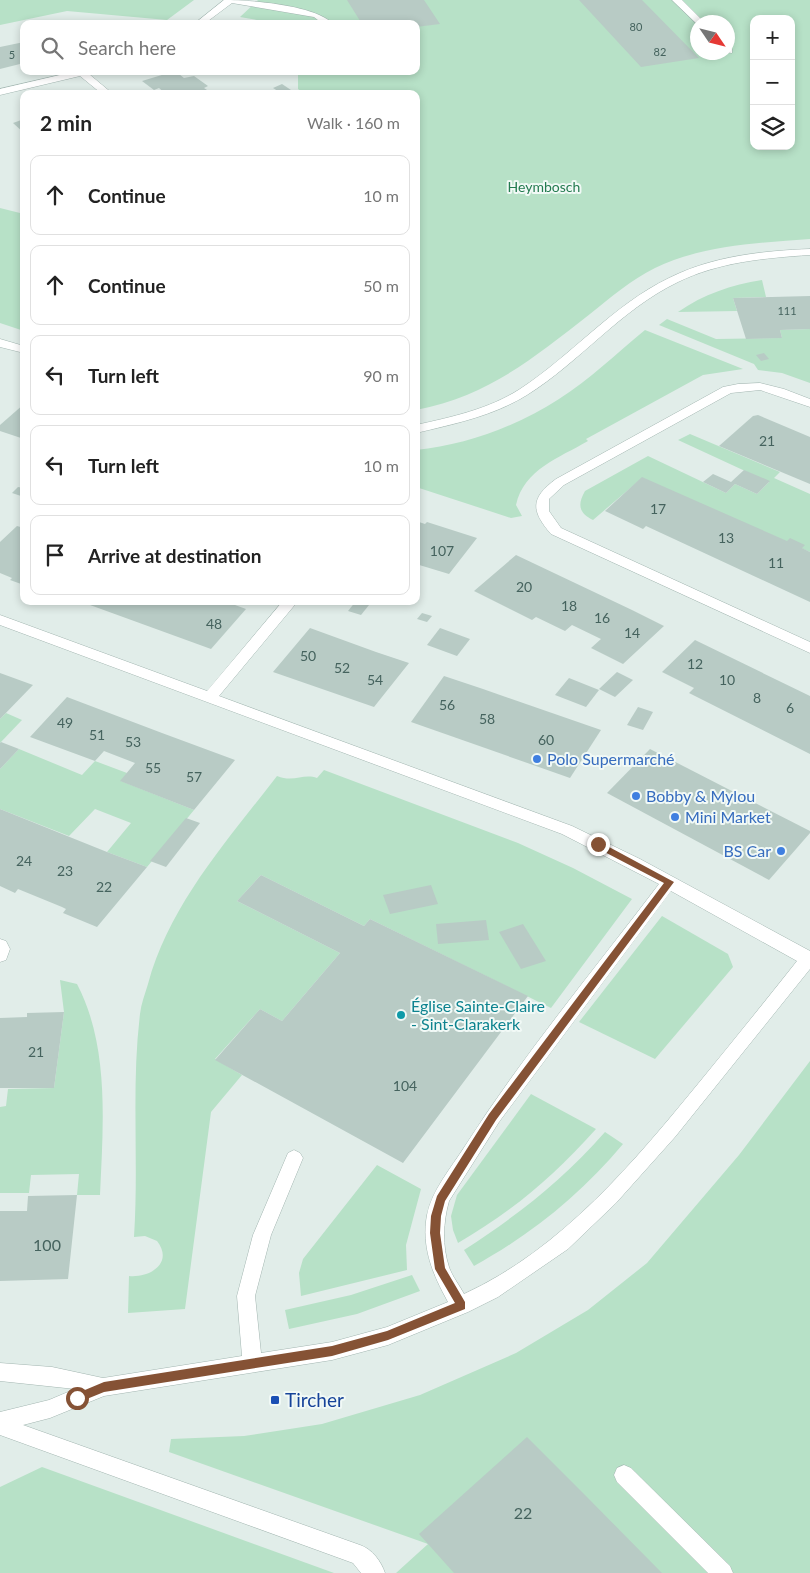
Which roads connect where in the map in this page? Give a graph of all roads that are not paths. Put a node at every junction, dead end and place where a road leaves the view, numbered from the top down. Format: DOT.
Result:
graph roads {
  1 [pos="230,0"];
  2 [pos="309,0"];
  3 [pos="677,0"];
  4 [pos="318,15"];
  5 [pos="693,15"];
  6 [pos="203,20"];
  7 [pos="325,20"];
  8 [pos="78,75"];
  9 [pos="89,75"];
  10 [pos="104,90"];
  11 [pos="0,92"];
  12 [pos="810,252"];
  13 [pos="0,342"];
  14 [pos="20,349"];
  15 [pos="810,403"];
  16 [pos="420,428"];
  17 [pos="288,605"];
  18 [pos="0,620"];
  19 [pos="810,648"];
  20 [pos="209,698"];
  21 [pos="669,882"];
  22 [pos="0,945"];
  23 [pos="0,956"];
  24 [pos="809,958"];
  25 [pos="294,1158"];
  26 [pos="461,1306"];
  27 [pos="252,1365"];
  28 [pos="0,1372"];
  29 [pos="104,1387"];
  30 [pos="0,1421"];
  31 [pos="0,1426"];
  32 [pos="624,1475"];
  33 [pos="375,1573"];
  34 [pos="723,1573"];
  1 -- 4 [label="street"];
  1 -- 6 [label="street"];
  2 -- 4 [label="street"];
  3 -- 5 [label="street"];
  4 -- 7 [label="street"];
  8 -- 11 [label="street"];
  9 -- 10 [label="street"];
  12 -- 16 [label="street"];
  13 -- 14 [label="street"];
  15 -- 19 [label="street"];
  17 -- 20 [label="street"];
  18 -- 20 [label="street"];
  20 -- 21 [label="street"];
  21 -- 24 [label="street"];
  21 -- 26 [label="street"];
  22 -- 23 [label="street"];
  24 -- 26 [label="street"];
  25 -- 27 [label="street"];
  26 -- 27 [label="street"];
  27 -- 29 [label="street"];
  28 -- 29 [label="street"];
  29 -- 30 [label="street"];
  31 -- 33 [label="street"];
  32 -- 34 [label="street"];
}
